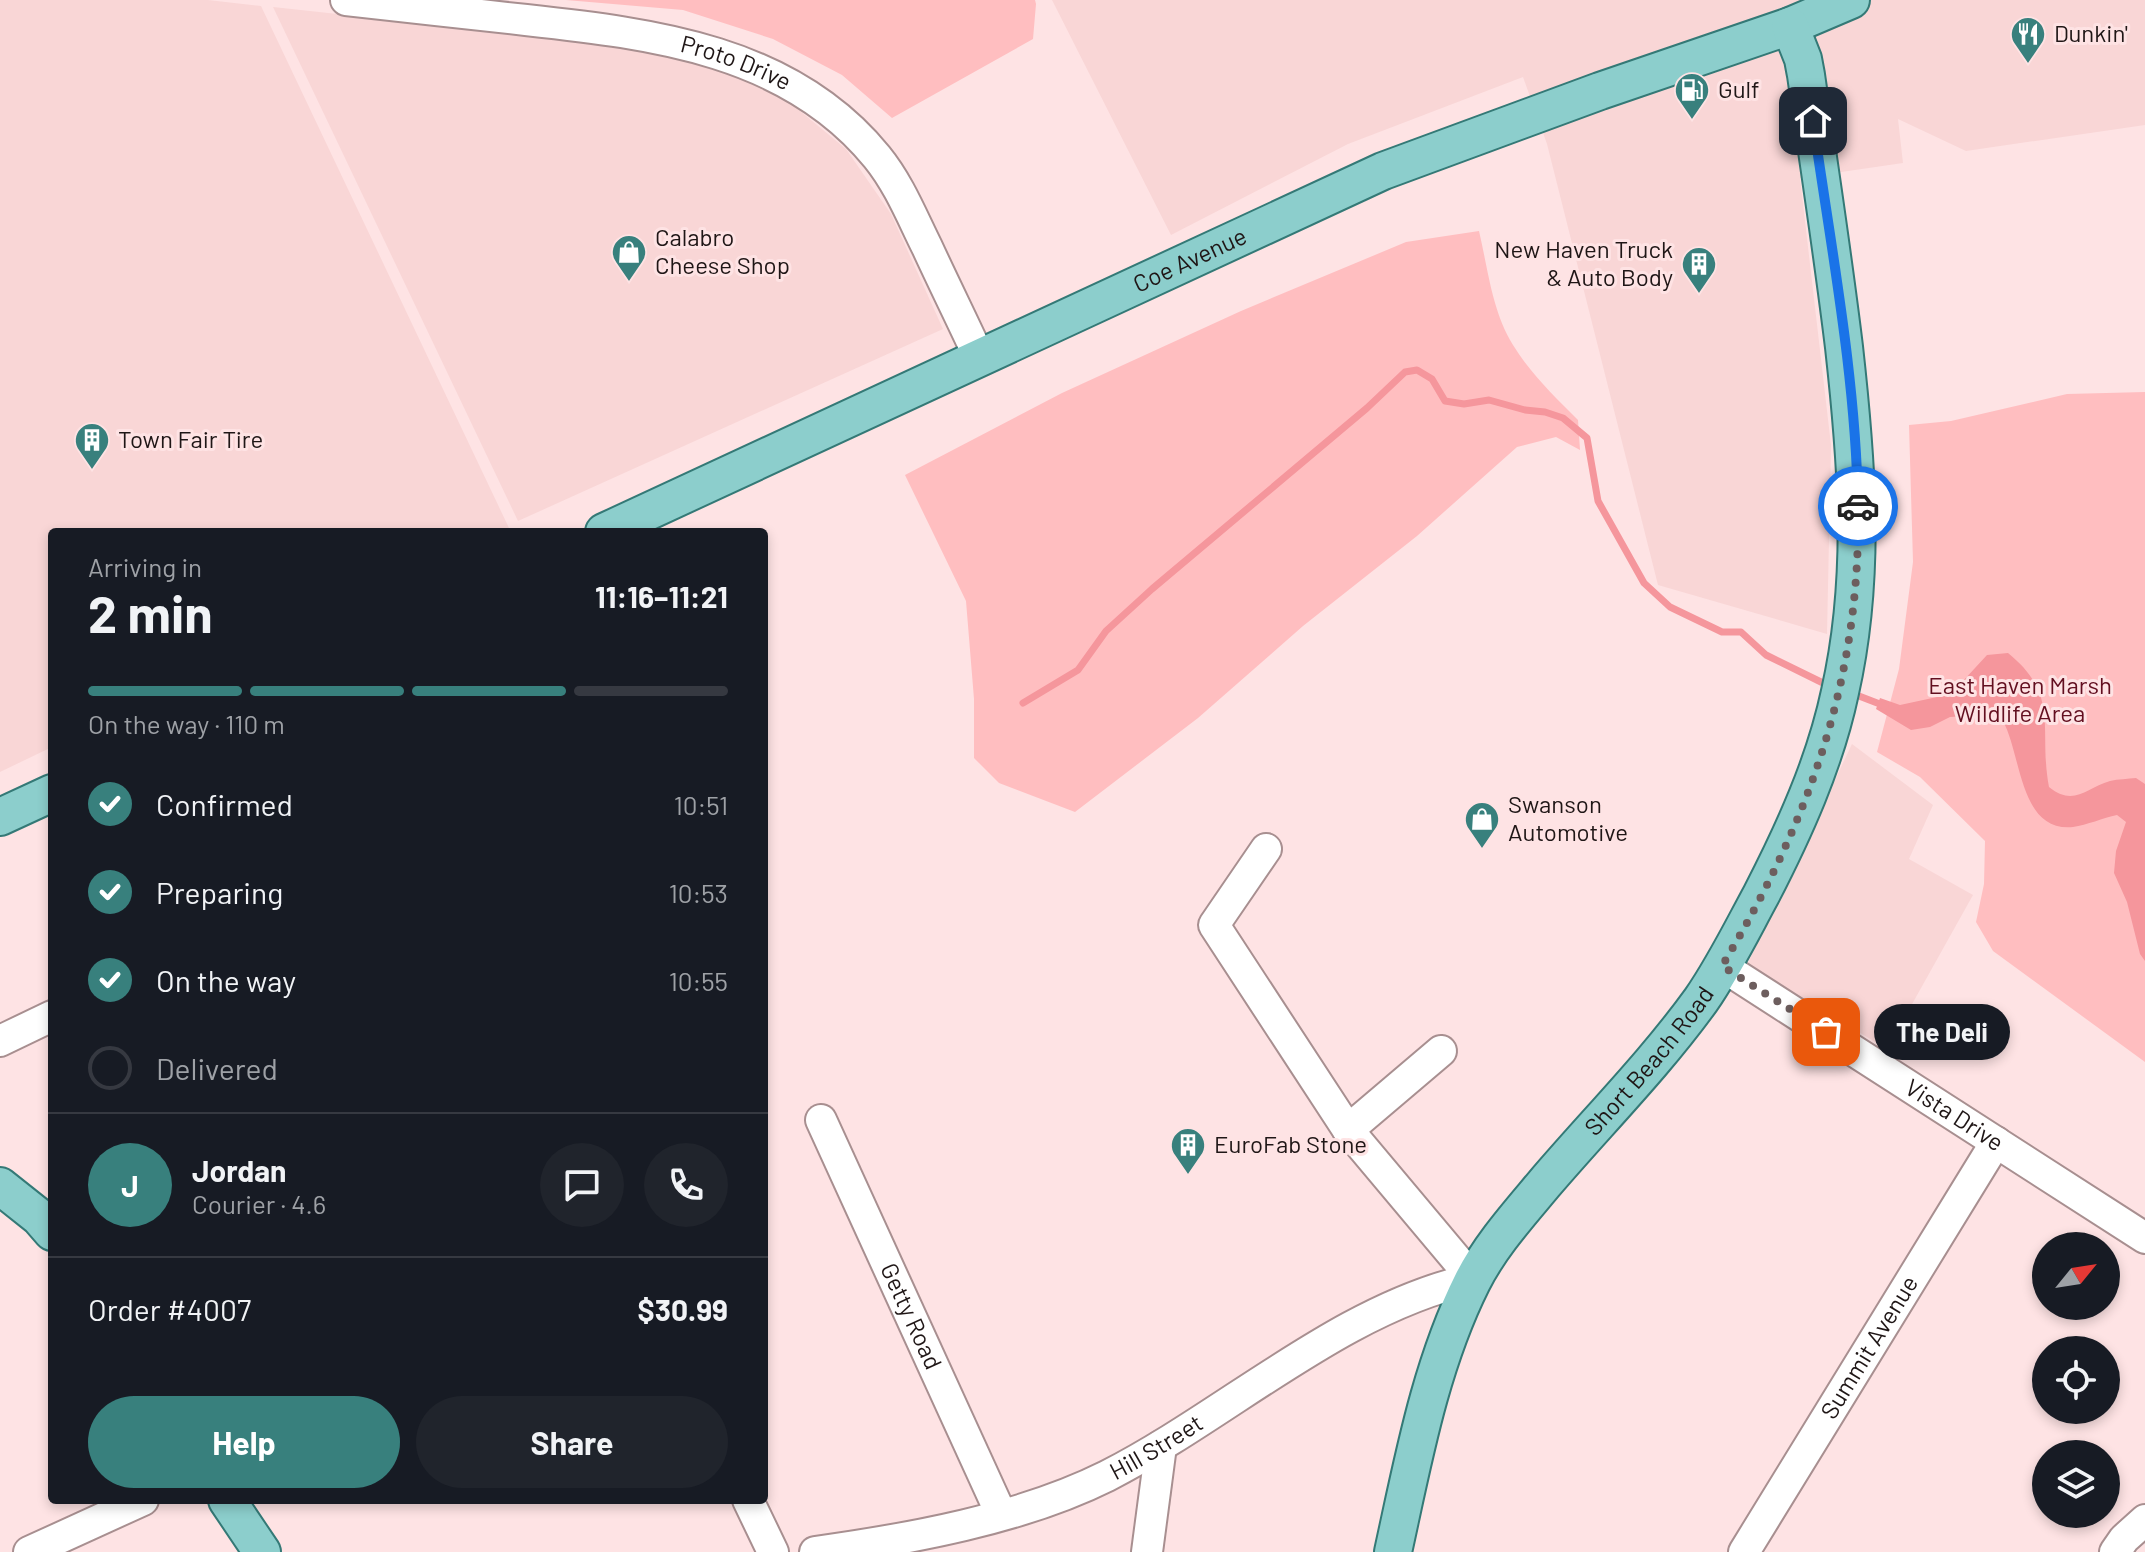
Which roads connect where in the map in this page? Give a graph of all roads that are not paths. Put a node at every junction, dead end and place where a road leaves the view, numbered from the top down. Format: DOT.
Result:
graph roads {
  1 [pos="346,0"];
  2 [pos="1851,0"];
  3 [pos="1790,26"];
  4 [pos="979,357"];
  5 [pos="613,528"];
  6 [pos="48,795"];
  7 [pos="0,817"];
  8 [pos="1266,849"];
  9 [pos="1722,966"];
  10 [pos="48,1018"];
  11 [pos="0,1041"];
  12 [pos="1441,1051"];
  13 [pos="821,1120"];
  14 [pos="1348,1130"];
  15 [pos="1996,1142"];
  16 [pos="0,1186"];
  17 [pos="48,1227"];
  18 [pos="2145,1238"];
  19 [pos="1473,1279"];
  20 [pos="1161,1446"];
  21 [pos="134,1504"];
  22 [pos="230,1504"];
  23 [pos="750,1504"];
  24 [pos="1001,1514"];
  25 [pos="2145,1520"];
  26 [pos="907,1546"];
  27 [pos="29,1552"];
  28 [pos="262,1552"];
  29 [pos="773,1552"];
  30 [pos="815,1552"];
  31 [pos="1147,1552"];
  32 [pos="1393,1552"];
  33 [pos="1744,1552"];
  34 [pos="2115,1552"];
  1 -- 4 [label="street, Proto Drive"];
  2 -- 3 [label="main road, Coe Avenue"];
  3 -- 4 [label="main road, Coe Avenue"];
  3 -- 9 [label="main road, Short Beach Road"];
  4 -- 5 [label="main road, Coe Avenue"];
  6 -- 7 [label="main road"];
  8 -- 14 [label="street"];
  9 -- 15 [label="street, Vista Drive"];
  9 -- 19 [label="main road, Short Beach Road"];
  10 -- 11 [label="street"];
  12 -- 14 [label="street"];
  13 -- 24 [label="street, Getty Road"];
  14 -- 19 [label="street"];
  15 -- 18 [label="street, Vista Drive"];
  15 -- 33 [label="street, Summit Avenue"];
  16 -- 17 [label="main road"];
  19 -- 20 [label="street, Hill Street"];
  19 -- 32 [label="main road, Short Beach Road"];
  20 -- 24 [label="street, Hill Street"];
  20 -- 31 [label="street"];
  21 -- 27 [label="street"];
  22 -- 28 [label="main road"];
  23 -- 29 [label="street"];
  24 -- 26 [label="street, Hill Street"];
  25 -- 34 [label="street"];
  26 -- 30 [label="street, Hill Street"];
}
